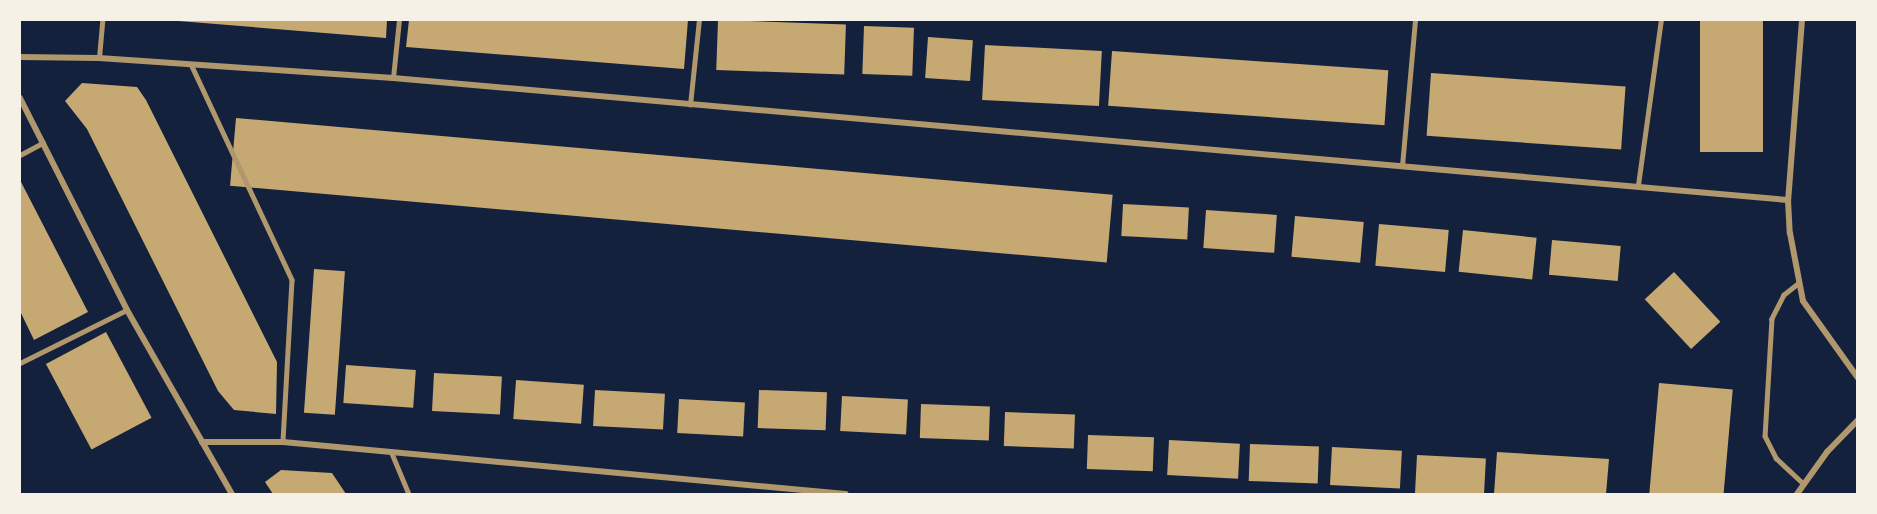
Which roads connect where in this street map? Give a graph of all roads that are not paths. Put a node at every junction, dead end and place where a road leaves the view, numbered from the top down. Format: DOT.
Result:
graph roads {
  1 [pos="102,20"];
  2 [pos="399,20"];
  3 [pos="699,20"];
  4 [pos="1415,20"];
  5 [pos="1661,20"];
  6 [pos="1802,20"];
  7 [pos="20,57"];
  8 [pos="99,58"];
  9 [pos="190,64"];
  10 [pos="393,78"];
  11 [pos="20,98"];
  12 [pos="690,105"];
  13 [pos="43,143"];
  14 [pos="20,155"];
  15 [pos="1402,166"];
  16 [pos="1638,184"];
  17 [pos="1788,200"];
  18 [pos="1798,284"];
  19 [pos="127,310"];
  20 [pos="20,363"];
  21 [pos="1857,378"];
  22 [pos="1857,420"];
  23 [pos="202,442"];
  24 [pos="283,442"];
  25 [pos="392,451"];
  26 [pos="1803,483"];
  27 [pos="232,495"];
  28 [pos="409,495"];
  29 [pos="846,495"];
  30 [pos="1797,495"];
  1 -- 8 [label="lane"];
  2 -- 10 [label="lane"];
  3 -- 12 [label="lane"];
  4 -- 15 [label="lane"];
  5 -- 16 [label="lane"];
  6 -- 17 [label="street"];
  7 -- 8 [label="street"];
  8 -- 9 [label="street"];
  9 -- 10 [label="street"];
  9 -- 24 [label="lane"];
  10 -- 12 [label="street"];
  11 -- 13 [label="street"];
  12 -- 15 [label="street"];
  13 -- 14 [label="lane"];
  13 -- 19 [label="street"];
  15 -- 16 [label="street"];
  16 -- 17 [label="street"];
  17 -- 18 [label="street"];
  18 -- 21 [label="street"];
  18 -- 26 [label="lane"];
  19 -- 20 [label="lane"];
  19 -- 23 [label="street"];
  22 -- 26 [label="street"];
  23 -- 24 [label="street"];
  23 -- 27 [label="street"];
  24 -- 25 [label="street"];
  25 -- 28 [label="lane"];
  25 -- 29 [label="street"];
  26 -- 30 [label="street"];
}
